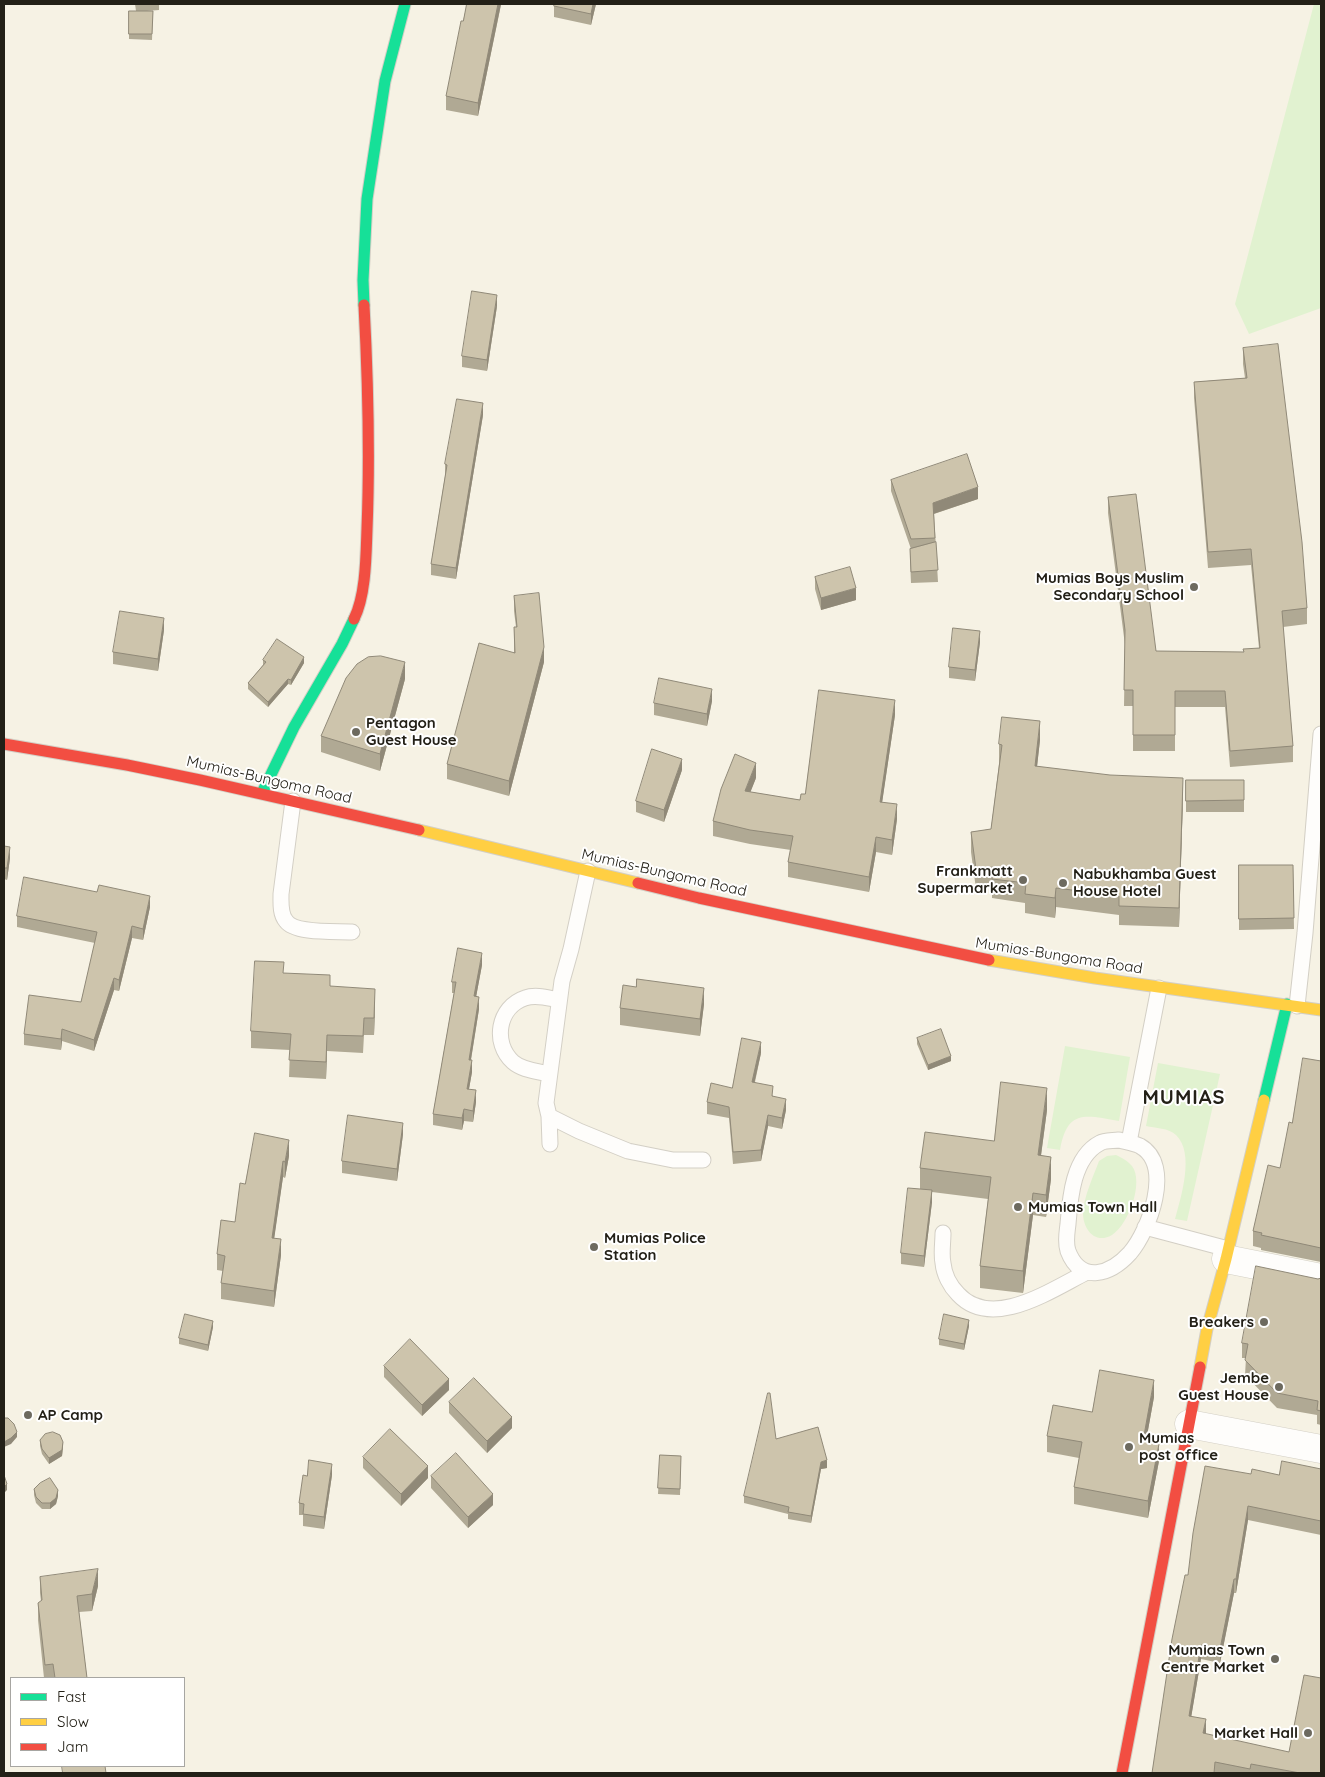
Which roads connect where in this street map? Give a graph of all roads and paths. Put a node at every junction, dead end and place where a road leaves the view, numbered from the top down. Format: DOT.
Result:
graph roads {
  1 [pos="404,4"];
  2 [pos="1321,734"];
  3 [pos="4,744"];
  4 [pos="262,793"];
  5 [pos="293,800"];
  6 [pos="588,871"];
  7 [pos="352,932"];
  8 [pos="1159,988"];
  9 [pos="559,1000"];
  10 [pos="1292,1005"];
  11 [pos="1321,1010"];
  12 [pos="549,1074"];
  13 [pos="549,1116"];
  14 [pos="1129,1142"];
  15 [pos="550,1144"];
  16 [pos="703,1160"];
  17 [pos="1145,1227"];
  18 [pos="943,1233"];
  19 [pos="1227,1254"];
  20 [pos="1086,1272"];
  21 [pos="1321,1278"];
  22 [pos="1189,1424"];
  23 [pos="1321,1449"];
  24 [pos="1122,1773"];
  1 -- 4 [label="street"];
  2 -- 10 [label="lane"];
  3 -- 4 [label="street, Mumias-Bungoma Road"];
  4 -- 5 [label="street, Mumias-Bungoma Road"];
  5 -- 6 [label="street, Mumias-Bungoma Road"];
  5 -- 7 [label="lane"];
  6 -- 8 [label="street, Mumias-Bungoma Road"];
  6 -- 9 [label="lane"];
  8 -- 10 [label="street, Mumias-Bungoma Road"];
  8 -- 14 [label="lane"];
  9 -- 12 [label="lane"];
  9 -- 12 [label="lane"];
  10 -- 11 [label="street, Mumias-Bungoma Road"];
  10 -- 19 [label="street"];
  12 -- 13 [label="lane"];
  13 -- 15 [label="lane"];
  13 -- 16 [label="lane"];
  14 -- 17 [label="lane"];
  14 -- 20 [label="lane"];
  17 -- 19 [label="lane"];
  17 -- 20 [label="lane"];
  18 -- 20 [label="lane"];
  19 -- 21 [label="street"];
  19 -- 22 [label="street"];
  22 -- 23 [label="street"];
  22 -- 24 [label="street"];
}
